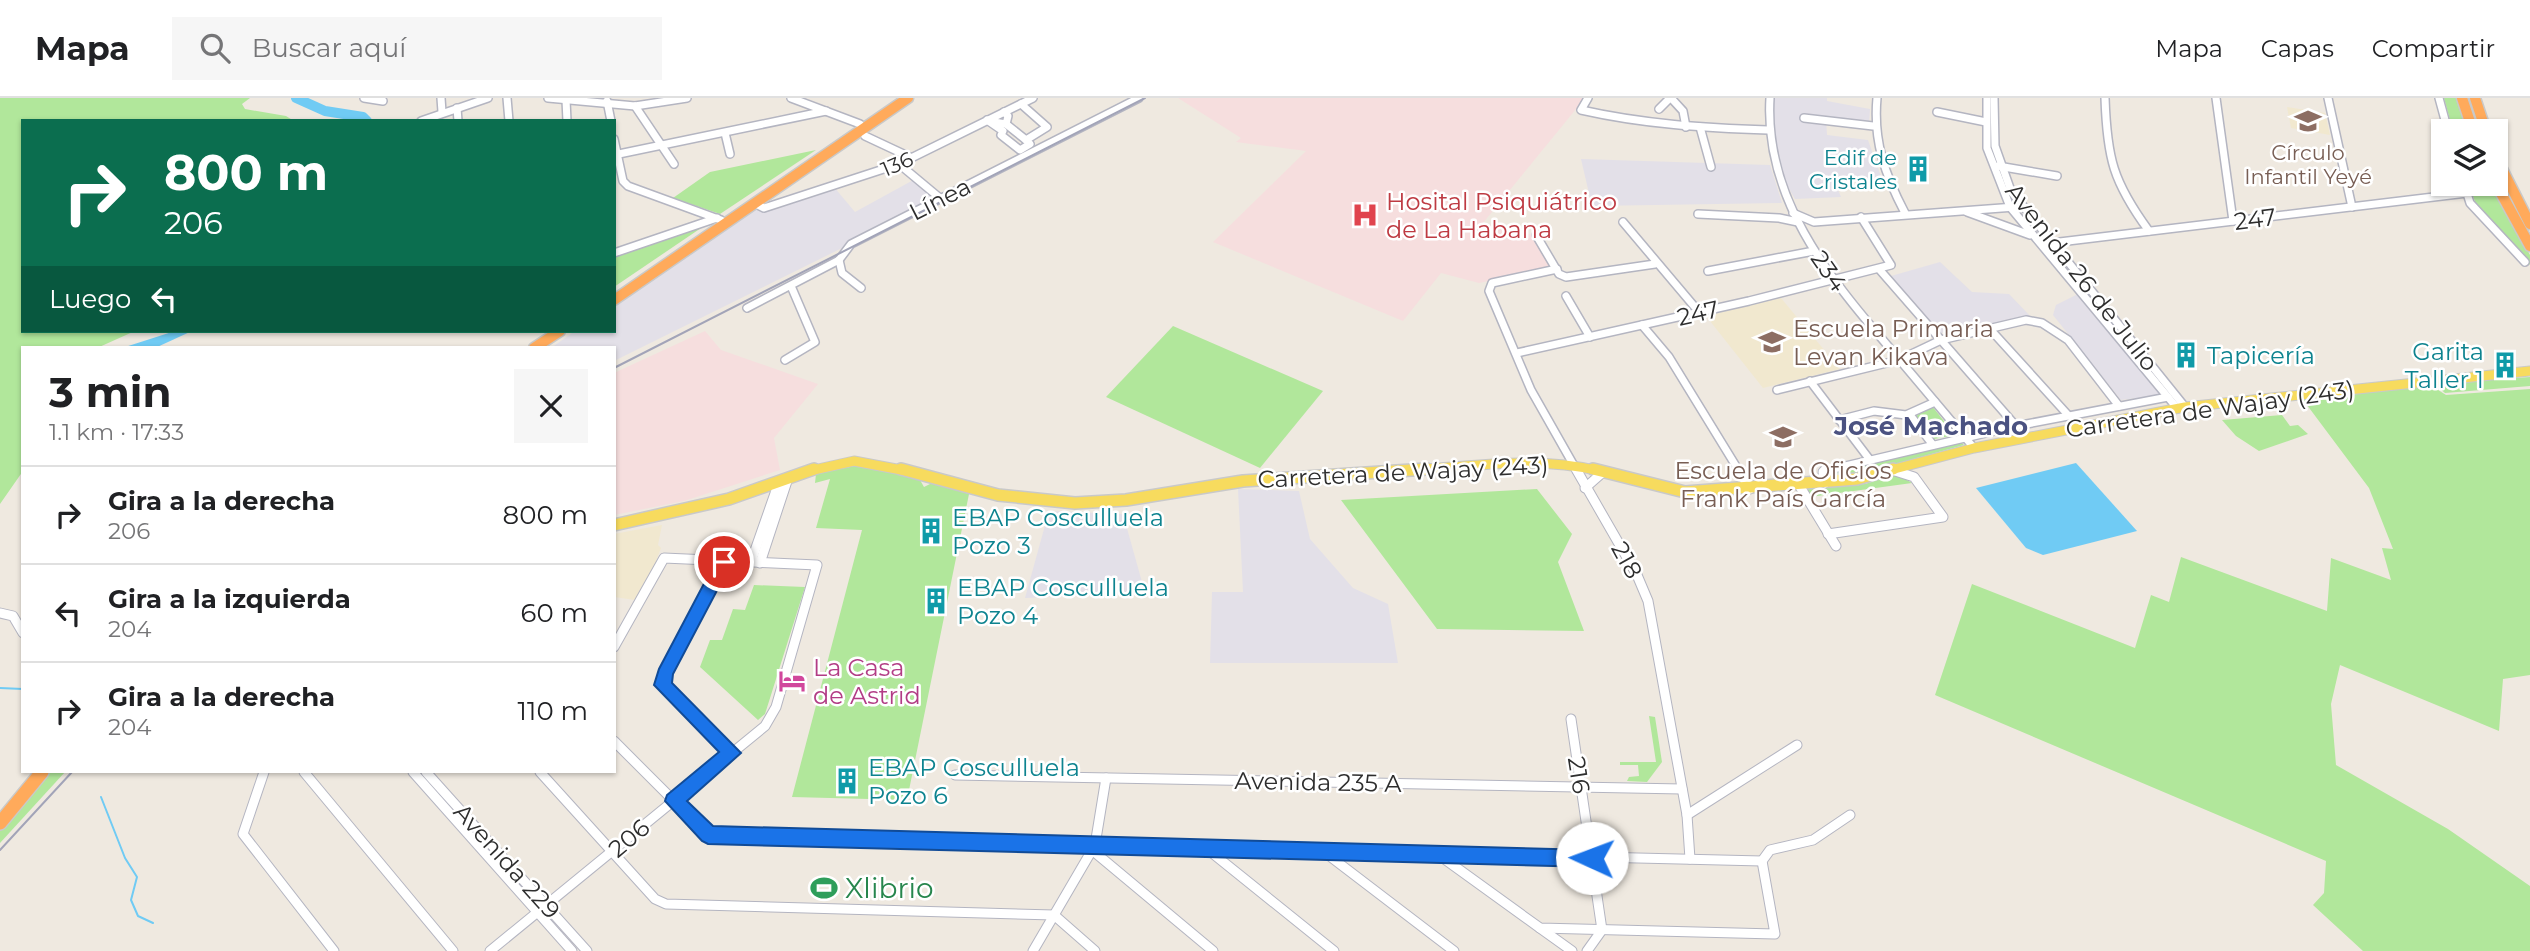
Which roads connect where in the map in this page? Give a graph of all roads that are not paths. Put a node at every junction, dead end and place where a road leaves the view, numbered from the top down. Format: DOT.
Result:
graph roads {
  1 [pos="364,98"];
  2 [pos="441,98"];
  3 [pos="488,98"];
  4 [pos="507,98"];
  5 [pos="548,98"];
  6 [pos="687,98"];
  7 [pos="791,98"];
  8 [pos="898,98"];
  9 [pos="908,98"];
  10 [pos="1033,98"];
  11 [pos="1139,98"];
  12 [pos="1588,98"];
  13 [pos="1670,98"];
  14 [pos="1770,98"];
  15 [pos="1877,98"];
  16 [pos="1987,98"];
  17 [pos="1994,98"];
  18 [pos="2105,98"];
  19 [pos="2216,98"];
  20 [pos="2329,98"];
  21 [pos="2439,98"];
  22 [pos="2462,98"];
  23 [pos="2475,98"];
  24 [pos="566,100"];
  25 [pos="606,100"];
  26 [pos="383,101"];
  27 [pos="1021,104"];
  28 [pos="635,106"];
  29 [pos="457,108"];
  30 [pos="1659,109"];
  31 [pos="826,111"];
  32 [pos="442,112"];
  33 [pos="1004,112"];
  34 [pos="1937,112"];
  35 [pos="1804,118"];
  36 [pos="426,119"];
  37 [pos="458,119"];
  38 [pos="509,119"];
  39 [pos="567,119"];
  40 [pos="611,119"];
  41 [pos="2445,119"];
  42 [pos="2469,119"];
  43 [pos="2482,119"];
  44 [pos="988,121"];
  45 [pos="1986,122"];
  46 [pos="860,124"];
  47 [pos="1006,124"];
  48 [pos="1873,126"];
  49 [pos="1686,127"];
  50 [pos="1700,127"];
  51 [pos="1768,130"];
  52 [pos="725,133"];
  53 [pos="865,136"];
  54 [pos="1026,140"];
  55 [pos="662,146"];
  56 [pos="730,154"];
  57 [pos="616,155"];
  58 [pos="912,158"];
  59 [pos="674,164"];
  60 [pos="899,164"];
  61 [pos="1996,166"];
  62 [pos="1711,167"];
  63 [pos="2057,176"];
  64 [pos="2508,181"];
  65 [pos="2004,196"];
  66 [pos="2440,196"];
  67 [pos="2468,196"];
  68 [pos="2503,196"];
  69 [pos="941,199"];
  70 [pos="754,204"];
  71 [pos="2021,206"];
  72 [pos="2352,206"];
  73 [pos="2010,207"];
  74 [pos="1991,209"];
  75 [pos="1961,211"];
  76 [pos="1793,212"];
  77 [pos="1905,213"];
  78 [pos="1698,214"];
  79 [pos="1861,217"];
  80 [pos="719,219"];
  81 [pos="2233,221"];
  82 [pos="1623,222"];
  83 [pos="1798,222"];
  84 [pos="1814,222"];
  85 [pos="2530,224"];
  86 [pos="2038,228"];
  87 [pos="2149,231"];
  88 [pos="1536,235"];
  89 [pos="2031,236"];
  90 [pos="1807,239"];
  91 [pos="2072,241"];
  92 [pos="2047,244"];
  93 [pos="2530,246"];
  94 [pos="1814,251"];
  95 [pos="616,252"];
  96 [pos="2064,258"];
  97 [pos="839,260"];
  98 [pos="2525,262"];
  99 [pos="1655,264"];
  100 [pos="1557,269"];
  101 [pos="1879,269"];
  102 [pos="1708,271"];
  103 [pos="1832,280"];
  104 [pos="791,286"];
  105 [pos="861,288"];
  106 [pos="616,292"];
  107 [pos="1566,296"];
  108 [pos="616,299"];
  109 [pos="747,308"];
  110 [pos="1699,312"];
  111 [pos="1642,325"];
  112 [pos="1989,328"];
  113 [pos="2118,330"];
  114 [pos="557,333"];
  115 [pos="567,333"];
  116 [pos="1590,337"];
  117 [pos="1941,340"];
  118 [pos="537,346"];
  119 [pos="548,346"];
  120 [pos="1517,353"];
  121 [pos="785,360"];
  122 [pos="1899,360"];
  123 [pos="2530,371"];
  124 [pos="1810,381"];
  125 [pos="1777,390"];
  126 [pos="2168,397"];
  127 [pos="1935,402"];
  128 [pos="2119,406"];
  129 [pos="2181,408"];
  130 [pos="1910,415"];
  131 [pos="2068,415"];
  132 [pos="1839,420"];
  133 [pos="2016,426"];
  134 [pos="1965,437"];
  135 [pos="1933,445"];
  136 [pos="1974,448"];
  137 [pos="1870,460"];
  138 [pos="1918,461"];
  139 [pos="1571,464"];
  140 [pos="1892,470"];
  141 [pos="1602,473"];
  142 [pos="1914,478"];
  143 [pos="784,480"];
  144 [pos="1825,483"];
  145 [pos="1799,485"];
  146 [pos="1585,488"];
  147 [pos="1750,489"];
  148 [pos="616,525"];
  149 [pos="1828,534"];
  150 [pos="1836,546"];
  151 [pos="724,562"];
  152 [pos="756,563"];
  153 [pos="0,613"];
  154 [pos="21,630"];
  155 [pos="616,643"];
  156 [pos="1571,719"];
  157 [pos="616,743"];
  158 [pos="1797,746"];
  159 [pos="732,753"];
  160 [pos="30,773"];
  161 [pos="41,773"];
  162 [pos="264,773"];
  163 [pos="305,773"];
  164 [pos="414,773"];
  165 [pos="427,773"];
  166 [pos="541,773"];
  167 [pos="955,775"];
  168 [pos="1106,778"];
  169 [pos="1581,787"];
  170 [pos="1682,789"];
  171 [pos="674,801"];
  172 [pos="0,810"];
  173 [pos="1687,815"];
  174 [pos="1850,815"];
  175 [pos="0,823"];
  176 [pos="1093,848"];
  177 [pos="1206,848"];
  178 [pos="614,851"];
  179 [pos="1323,851"];
  180 [pos="1438,854"];
  181 [pos="1592,858"];
  182 [pos="1690,859"];
  183 [pos="1762,861"];
  184 [pos="542,908"];
  185 [pos="1054,915"];
  186 [pos="1540,928"];
  187 [pos="1602,930"];
  188 [pos="334,951"];
  189 [pos="453,951"];
  190 [pos="490,951"];
  191 [pos="572,951"];
  192 [pos="587,951"];
  193 [pos="1033,951"];
  194 [pos="1095,951"];
  195 [pos="1213,951"];
  196 [pos="1334,951"];
  197 [pos="1454,951"];
  198 [pos="1572,951"];
  199 [pos="1587,951"];
  1 -- 26 [label="street"];
  2 -- 32 [label="street"];
  3 -- 29 [label="street"];
  4 -- 38 [label="street"];
  5 -- 24 [label="street"];
  6 -- 28 [label="street"];
  7 -- 31 [label="street"];
  8 -- 46 [label="highway"];
  9 -- 70 [label="highway"];
  10 -- 27 [label="street, 136"];
  11 -- 69 [label="street, Línea"];
  12 -- 49 [label="street"];
  13 -- 30 [label="street"];
  13 -- 49 [label="street"];
  14 -- 51 [label="street, 234"];
  15 -- 48 [label="street"];
  16 -- 45 [label="street, Avenida 26 de Julio"];
  17 -- 61 [label="street, Avenida 26 de Julio"];
  18 -- 87 [label="street"];
  19 -- 81 [label="street"];
  20 -- 72 [label="street"];
  21 -- 41 [label="street"];
  22 -- 42 [label="highway"];
  23 -- 43 [label="highway"];
  24 -- 25 [label="street"];
  24 -- 39 [label="street"];
  25 -- 28 [label="street"];
  25 -- 40 [label="street"];
  27 -- 33 [label="street, 136"];
  27 -- 54 [label="street"];
  28 -- 55 [label="street"];
  29 -- 32 [label="street"];
  29 -- 37 [label="street"];
  31 -- 46 [label="street"];
  31 -- 52 [label="street"];
  32 -- 36 [label="street"];
  33 -- 44 [label="street, 136"];
  33 -- 47 [label="street"];
  34 -- 45 [label="street"];
  35 -- 48 [label="street"];
  44 -- 47 [label="street"];
  44 -- 54 [label="street"];
  44 -- 58 [label="street, 136"];
  45 -- 61 [label="street, Avenida 26 de Julio"];
  46 -- 80 [label="highway"];
  47 -- 54 [label="street"];
  48 -- 77 [label="street"];
  49 -- 50 [label="street"];
  50 -- 51 [label="street"];
  50 -- 62 [label="street"];
  51 -- 76 [label="street, 234"];
  52 -- 55 [label="street"];
  52 -- 56 [label="street"];
  53 -- 58 [label="street"];
  55 -- 57 [label="street"];
  55 -- 59 [label="street"];
  57 -- 80 [label="street"];
  58 -- 60 [label="street, 136"];
  60 -- 69 [label="street"];
  60 -- 70 [label="street, 136"];
  61 -- 63 [label="street"];
  61 -- 65 [label="street, Avenida 26 de Julio"];
  61 -- 71 [label="street, Avenida 26 de Julio"];
  64 -- 85 [label="highway"];
  65 -- 73 [label="street, Avenida 26 de Julio"];
  65 -- 74 [label="street"];
  66 -- 72 [label="street, 247"];
  67 -- 98 [label="street"];
  68 -- 93 [label="highway"];
  69 -- 97 [label="street, Línea"];
  70 -- 108 [label="highway"];
  71 -- 73 [label="street"];
  71 -- 86 [label="street, Avenida 26 de Julio"];
  72 -- 81 [label="street, 247"];
  73 -- 74 [label="street"];
  73 -- 89 [label="street, Avenida 26 de Julio"];
  74 -- 75 [label="street"];
  75 -- 77 [label="street"];
  75 -- 89 [label="street"];
  76 -- 83 [label="street, 234"];
  76 -- 84 [label="street"];
  77 -- 79 [label="street"];
  78 -- 83 [label="street"];
  79 -- 84 [label="street"];
  79 -- 101 [label="street"];
  80 -- 95 [label="street"];
  80 -- 106 [label="highway"];
  81 -- 87 [label="street, 247"];
  82 -- 99 [label="street"];
  83 -- 90 [label="street, 234"];
  84 -- 90 [label="street"];
  86 -- 91 [label="street"];
  86 -- 92 [label="street, Avenida 26 de Julio"];
  87 -- 91 [label="street, 247"];
  88 -- 100 [label="street"];
  89 -- 92 [label="street, Avenida 26 de Julio"];
  90 -- 94 [label="street, 234"];
  91 -- 92 [label="street, 247"];
  91 -- 96 [label="street"];
  92 -- 96 [label="street, Avenida 26 de Julio"];
  92 -- 113 [label="street, Avenida 26 de Julio"];
  94 -- 102 [label="street"];
  94 -- 103 [label="street, 234"];
  96 -- 113 [label="street, Avenida 26 de Julio"];
  97 -- 104 [label="street, Línea"];
  97 -- 105 [label="street"];
  99 -- 100 [label="street"];
  99 -- 110 [label="street"];
  100 -- 120 [label="street, 218"];
  101 -- 103 [label="street, 247"];
  101 -- 117 [label="street"];
  103 -- 110 [label="street, 247"];
  103 -- 122 [label="street, 234"];
  104 -- 109 [label="street, Línea"];
  104 -- 121 [label="street"];
  107 -- 116 [label="street"];
  110 -- 111 [label="street, 247"];
  111 -- 116 [label="street, 247"];
  111 -- 147 [label="street"];
  112 -- 117 [label="street"];
  112 -- 128 [label="street"];
  112 -- 131 [label="street"];
  113 -- 126 [label="street, Avenida 26 de Julio"];
  113 -- 129 [label="street, Avenida 26 de Julio"];
  114 -- 118 [label="highway"];
  115 -- 119 [label="highway"];
  116 -- 120 [label="street, 247"];
  117 -- 122 [label="street"];
  117 -- 133 [label="street"];
  120 -- 139 [label="street, 218"];
  122 -- 124 [label="street"];
  122 -- 127 [label="street, 234"];
  123 -- 129 [label="main road, Carretera de Wajay (243)"];
  124 -- 125 [label="street"];
  124 -- 132 [label="street"];
  126 -- 128 [label="street"];
  126 -- 129 [label="street, Avenida 26 de Julio"];
  127 -- 130 [label="street"];
  127 -- 134 [label="street, 234"];
  128 -- 131 [label="street"];
  129 -- 136 [label="main road, Carretera de Wajay (243)"];
  130 -- 132 [label="street"];
  130 -- 135 [label="street"];
  131 -- 133 [label="street"];
  132 -- 137 [label="street"];
  133 -- 134 [label="street"];
  134 -- 135 [label="street"];
  134 -- 136 [label="street, 234"];
  135 -- 137 [label="street"];
  136 -- 138 [label="main road, Carretera de Wajay (243)"];
  137 -- 144 [label="street"];
  138 -- 140 [label="main road, Carretera de Wajay (243)"];
  138 -- 142 [label="street"];
  139 -- 141 [label="main road, Carretera de Wajay (243)"];
  139 -- 143 [label="main road, Carretera de Wajay (243)"];
  139 -- 146 [label="street, 218"];
  140 -- 142 [label="street"];
  140 -- 144 [label="main road, Carretera de Wajay (243)"];
  141 -- 146 [label="street"];
  141 -- 147 [label="main road, Carretera de Wajay (243)"];
  142 -- 149 [label="street"];
  143 -- 148 [label="main road, Carretera de Wajay (243)"];
  143 -- 152 [label="street"];
  144 -- 145 [label="main road, Carretera de Wajay (243)"];
  145 -- 147 [label="main road, Carretera de Wajay (243)"];
  145 -- 149 [label="street"];
  146 -- 170 [label="street, 218"];
  149 -- 150 [label="street"];
  151 -- 152 [label="street"];
  151 -- 155 [label="street"];
  151 -- 159 [label="street"];
  152 -- 159 [label="street, 206"];
  153 -- 154 [label="street"];
  156 -- 169 [label="street, 216"];
  157 -- 171 [label="street"];
  158 -- 173 [label="street"];
  159 -- 171 [label="street, 206"];
  160 -- 172 [label="highway"];
  161 -- 175 [label="highway"];
  162 -- 188 [label="street"];
  163 -- 189 [label="street"];
  164 -- 184 [label="street, Avenida 229"];
  165 -- 184 [label="street, Avenida 229"];
  166 -- 178 [label="street"];
  167 -- 168 [label="street, Avenida 235 A"];
  168 -- 169 [label="street, Avenida 235 A"];
  168 -- 176 [label="street"];
  169 -- 170 [label="street, Avenida 235 A"];
  169 -- 181 [label="street, 216"];
  170 -- 173 [label="street, 218"];
  171 -- 176 [label="street"];
  171 -- 178 [label="street, 206"];
  173 -- 182 [label="street, 218"];
  174 -- 183 [label="street"];
  176 -- 177 [label="street"];
  176 -- 185 [label="street"];
  176 -- 195 [label="street"];
  177 -- 179 [label="street"];
  177 -- 196 [label="street"];
  178 -- 184 [label="street, 206"];
  178 -- 185 [label="street"];
  179 -- 180 [label="street"];
  179 -- 197 [label="street"];
  180 -- 181 [label="street"];
  180 -- 186 [label="street"];
  181 -- 182 [label="street"];
  181 -- 187 [label="street, 216"];
  182 -- 183 [label="street"];
  183 -- 187 [label="street"];
  184 -- 190 [label="street, 206"];
  184 -- 191 [label="street, Avenida 229"];
  184 -- 192 [label="street, Avenida 229"];
  185 -- 193 [label="street"];
  185 -- 194 [label="street"];
  186 -- 187 [label="street"];
  186 -- 198 [label="street"];
  187 -- 199 [label="street"];
}
